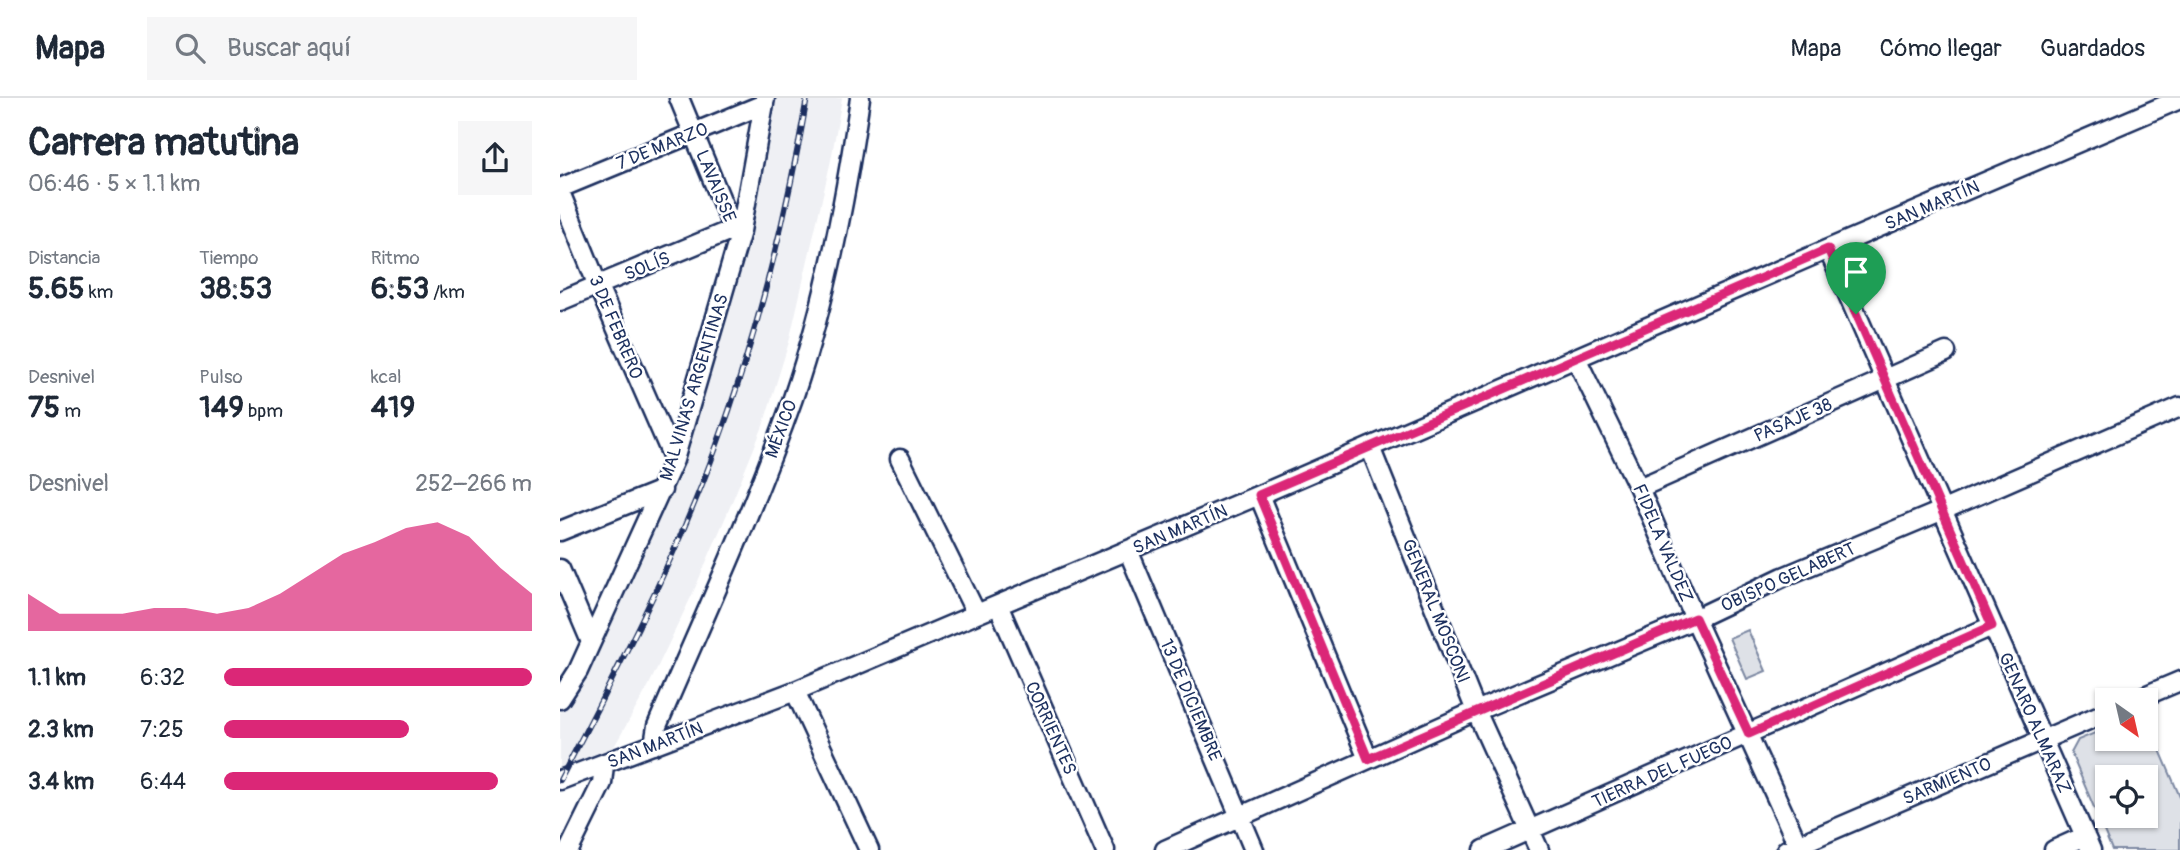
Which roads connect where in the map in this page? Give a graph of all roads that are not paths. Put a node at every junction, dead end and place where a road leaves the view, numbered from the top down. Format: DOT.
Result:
graph roads {
  1 [pos="679,98"];
  2 [pos="860,98"];
  3 [pos="2180,99"];
  4 [pos="765,101"];
  5 [pos="694,133"];
  6 [pos="560,190"];
  7 [pos="737,230"];
  8 [pos="1828,249"];
  9 [pos="597,286"];
  10 [pos="560,301"];
  11 [pos="1946,352"];
  12 [pos="1576,358"];
  13 [pos="1885,379"];
  14 [pos="2178,411"];
  15 [pos="1370,447"];
  16 [pos="900,459"];
  17 [pos="674,460"];
  18 [pos="1639,488"];
  19 [pos="662,490"];
  20 [pos="1259,495"];
  21 [pos="1941,511"];
  22 [pos="560,531"];
  23 [pos="1128,550"];
  24 [pos="560,569"];
  25 [pos="998,605"];
  26 [pos="976,613"];
  27 [pos="1695,618"];
  28 [pos="1992,626"];
  29 [pos="591,642"];
  30 [pos="2180,681"];
  31 [pos="2158,690"];
  32 [pos="795,691"];
  33 [pos="560,699"];
  34 [pos="1476,711"];
  35 [pos="2095,717"];
  36 [pos="1749,734"];
  37 [pos="2042,740"];
  38 [pos="654,745"];
  39 [pos="1368,759"];
  40 [pos="604,765"];
  41 [pos="560,780"];
  42 [pos="1240,817"];
  43 [pos="1531,830"];
  44 [pos="2088,843"];
  45 [pos="575,846"];
  46 [pos="1792,847"];
  47 [pos="869,850"];
  48 [pos="1105,850"];
  49 [pos="1165,850"];
  50 [pos="1254,850"];
  51 [pos="1484,850"];
  52 [pos="1539,850"];
  53 [pos="2054,850"];
  1 -- 5 [label="street, LAVAISSE"];
  2 -- 38 [label="street, MÉXICO"];
  3 -- 8 [label="street, SAN MARTÍN"];
  4 -- 5 [label="street, 7 DE MARZO"];
  4 -- 7 [label="street, MALVINAS ARGENTINAS"];
  5 -- 6 [label="street, 7 DE MARZO"];
  5 -- 7 [label="street, LAVAISSE"];
  6 -- 9 [label="street, 3 DE FEBRERO"];
  7 -- 9 [label="street, SOLÍS"];
  7 -- 17 [label="street, MALVINAS ARGENTINAS"];
  8 -- 12 [label="street, SAN MARTÍN"];
  8 -- 13 [label="street, GENARO ALMARAZ"];
  9 -- 10 [label="street, SOLÍS"];
  9 -- 17 [label="street, 3 DE FEBRERO"];
  11 -- 13 [label="street, PASAJE 38"];
  12 -- 15 [label="street, SAN MARTÍN"];
  12 -- 18 [label="street, FIDELA VALDEZ"];
  13 -- 18 [label="street, PASAJE 38"];
  13 -- 21 [label="street, GENARO ALMARAZ"];
  14 -- 21 [label="street, OBISPO GELABERT"];
  15 -- 20 [label="street, SAN MARTÍN"];
  15 -- 34 [label="street, GENERAL MOSCONI"];
  16 -- 26 [label="street"];
  17 -- 19 [label="street, MALVINAS ARGENTINAS"];
  18 -- 27 [label="street, FIDELA VALDEZ"];
  19 -- 22 [label="street"];
  19 -- 29 [label="street, MALVINAS ARGENTINAS"];
  20 -- 23 [label="street, SAN MARTÍN"];
  20 -- 39 [label="street"];
  21 -- 27 [label="street, OBISPO GELABERT"];
  21 -- 28 [label="street, GENARO ALMARAZ"];
  23 -- 25 [label="street, SAN MARTÍN"];
  23 -- 42 [label="street, 13 DE DICIEMBRE"];
  24 -- 29 [label="street"];
  25 -- 26 [label="street, SAN MARTÍN"];
  25 -- 48 [label="street, CORRIENTES"];
  26 -- 32 [label="street, SAN MARTÍN"];
  27 -- 34 [label="street, OBISPO GELABERT"];
  27 -- 36 [label="street, FIDELA VALDEZ"];
  28 -- 36 [label="street, TIERRA DEL FUEGO"];
  28 -- 37 [label="street, GENARO ALMARAZ"];
  29 -- 33 [label="street, MALVINAS ARGENTINAS"];
  30 -- 31 [label="street"];
  32 -- 38 [label="street, SAN MARTÍN"];
  32 -- 47 [label="street"];
  34 -- 39 [label="street, OBISPO GELABERT"];
  34 -- 43 [label="street, GENERAL MOSCONI"];
  35 -- 37 [label="street, SARMIENTO"];
  36 -- 43 [label="street, TIERRA DEL FUEGO"];
  36 -- 46 [label="street, FIDELA VALDEZ"];
  37 -- 44 [label="street, GENARO ALMARAZ"];
  37 -- 46 [label="street, SARMIENTO"];
  38 -- 40 [label="street, SAN MARTÍN"];
  39 -- 42 [label="street, OBISPO GELABERT"];
  40 -- 41 [label="street, SAN MARTÍN"];
  40 -- 45 [label="street"];
  42 -- 49 [label="street, OBISPO GELABERT"];
  42 -- 50 [label="street, 13 DE DICIEMBRE"];
  43 -- 51 [label="street, TIERRA DEL FUEGO"];
  43 -- 52 [label="street, GENERAL MOSCONI"];
  44 -- 53 [label="street"];
}
